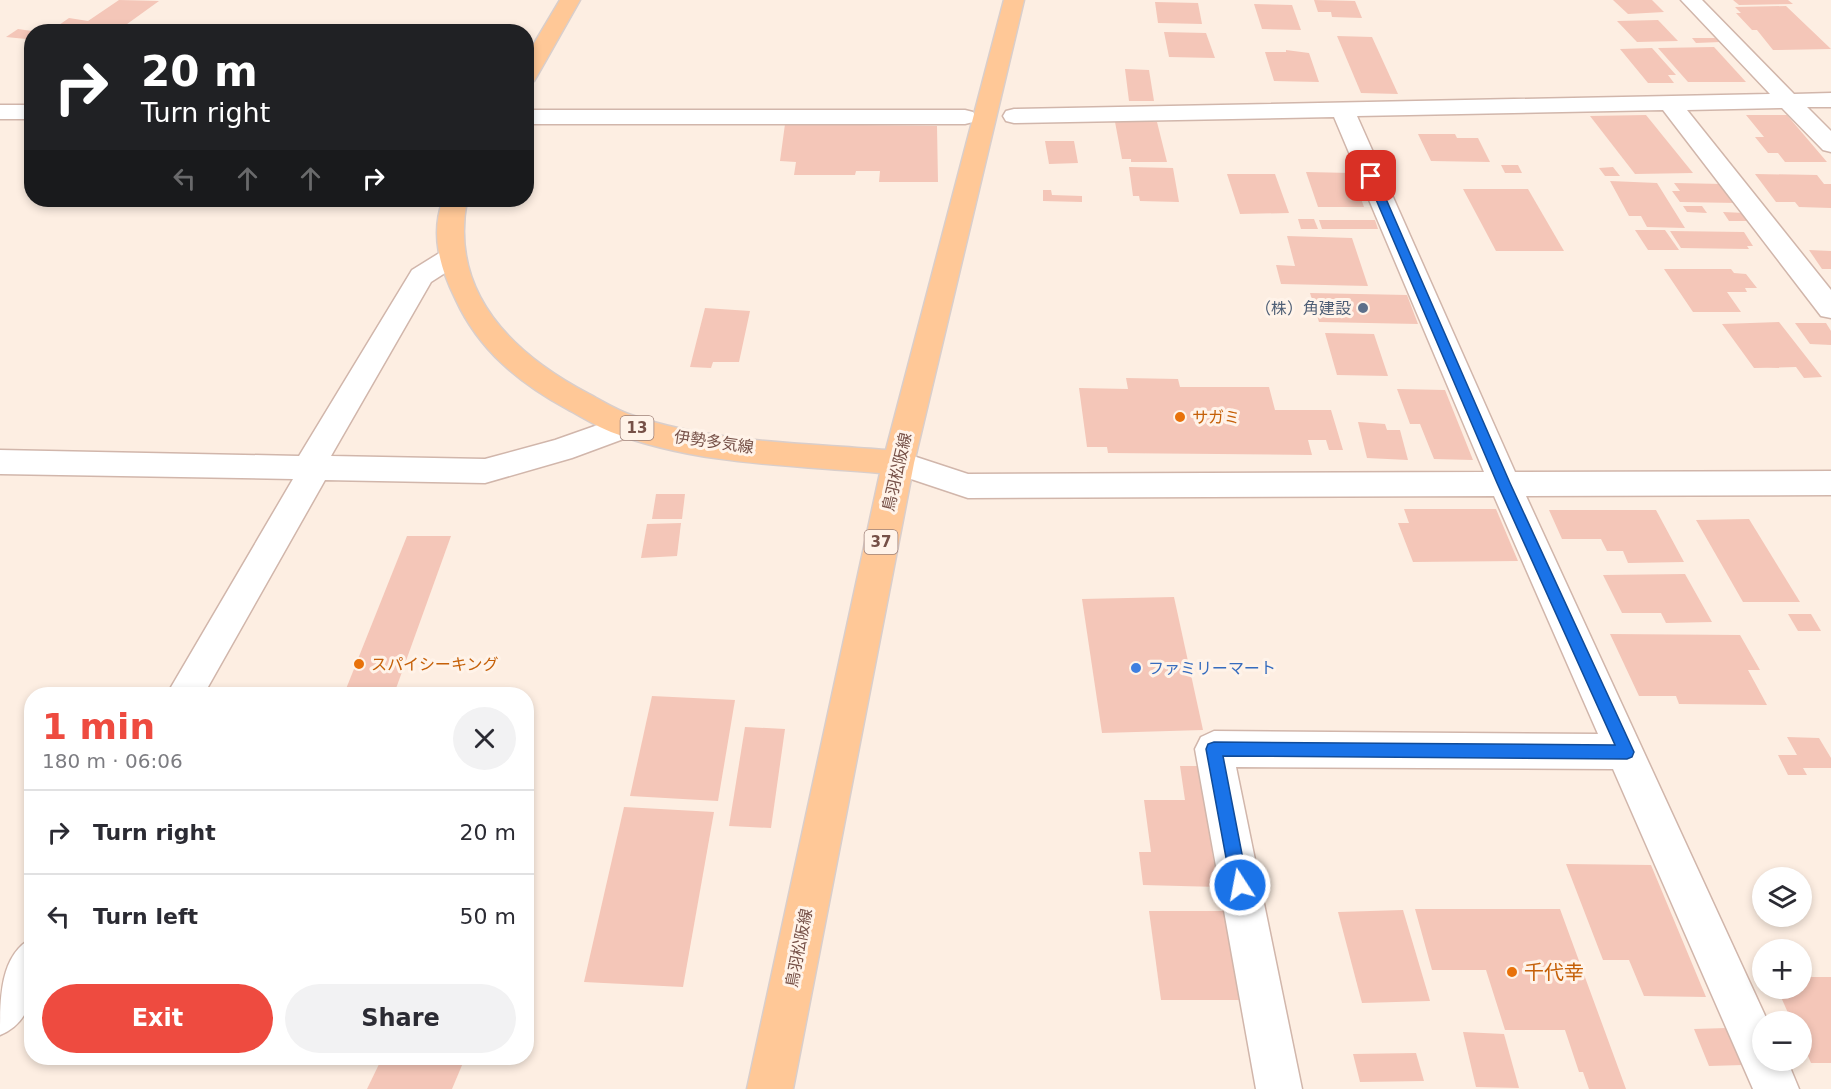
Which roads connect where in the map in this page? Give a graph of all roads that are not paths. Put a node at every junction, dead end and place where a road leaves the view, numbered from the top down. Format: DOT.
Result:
graph roads {
  1 [pos="570,0"];
  2 [pos="1014,0"];
  3 [pos="1691,0"];
  4 [pos="534,62"];
  5 [pos="1791,100"];
  6 [pos="1831,100"];
  7 [pos="1671,105"];
  8 [pos="1342,110"];
  9 [pos="0,112"];
  10 [pos="24,112"];
  11 [pos="1014,116"];
  12 [pos="534,117"];
  13 [pos="965,117"];
  14 [pos="1831,145"];
  15 [pos="452,207"];
  16 [pos="450,258"];
  17 [pos="1831,309"];
  18 [pos="626,426"];
  19 [pos="0,462"];
  20 [pos="898,463"];
  21 [pos="313,466"];
  22 [pos="1504,483"];
  23 [pos="1831,483"];
  24 [pos="188,687"];
  25 [pos="1627,752"];
  26 [pos="24,972"];
  27 [pos="0,1013"];
  28 [pos="1752,1034"];
  29 [pos="1768,1071"];
  30 [pos="770,1089"];
  31 [pos="1279,1089"];
  32 [pos="1776,1089"];
  1 -- 4 [label="main road"];
  2 -- 20 [label="main road, 鳥羽松阪線 / 37"];
  3 -- 5 [label="street"];
  5 -- 6 [label="street"];
  5 -- 7 [label="street"];
  5 -- 14 [label="street"];
  7 -- 8 [label="street"];
  7 -- 17 [label="street"];
  8 -- 11 [label="street"];
  8 -- 22 [label="street"];
  9 -- 10 [label="street"];
  12 -- 13 [label="street"];
  15 -- 16 [label="main road, 伊勢多気線 / 13"];
  16 -- 18 [label="main road, 伊勢多気線 / 13"];
  16 -- 21 [label="street"];
  18 -- 20 [label="main road, 伊勢多気線 / 13"];
  18 -- 21 [label="street"];
  19 -- 21 [label="street"];
  20 -- 22 [label="street"];
  20 -- 30 [label="main road, 鳥羽松阪線 / 37"];
  21 -- 24 [label="street"];
  22 -- 23 [label="street"];
  22 -- 25 [label="street"];
  25 -- 28 [label="street"];
  25 -- 31 [label="street"];
  26 -- 27 [label="street"];
  29 -- 32 [label="street"];
}
